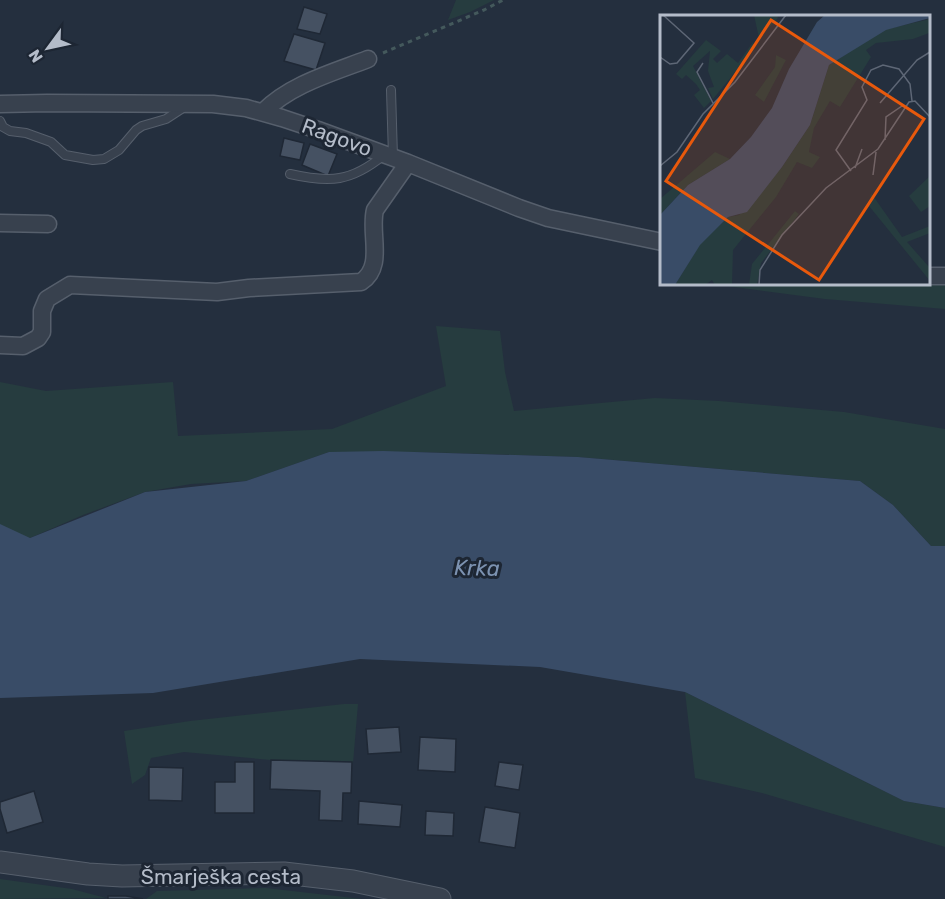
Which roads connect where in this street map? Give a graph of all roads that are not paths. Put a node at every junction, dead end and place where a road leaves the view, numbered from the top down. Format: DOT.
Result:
graph roads {
  1 [pos="368,59"];
  2 [pos="391,90"];
  3 [pos="0,104"];
  4 [pos="188,104"];
  5 [pos="263,112"];
  6 [pos="0,121"];
  7 [pos="395,158"];
  8 [pos="290,174"];
  9 [pos="0,224"];
  10 [pos="48,224"];
  11 [pos="660,242"];
  12 [pos="0,345"];
  13 [pos="0,862"];
  14 [pos="440,899"];
  1 -- 5 [label="street"];
  2 -- 7 [label="lane"];
  3 -- 4 [label="street, Ragovo"];
  4 -- 5 [label="street, Ragovo"];
  4 -- 6 [label="lane"];
  5 -- 7 [label="street, Ragovo"];
  7 -- 8 [label="lane"];
  7 -- 11 [label="street, Ragovo"];
  7 -- 12 [label="street"];
  9 -- 10 [label="street"];
  13 -- 14 [label="street, Šmarješka cesta"];
}
